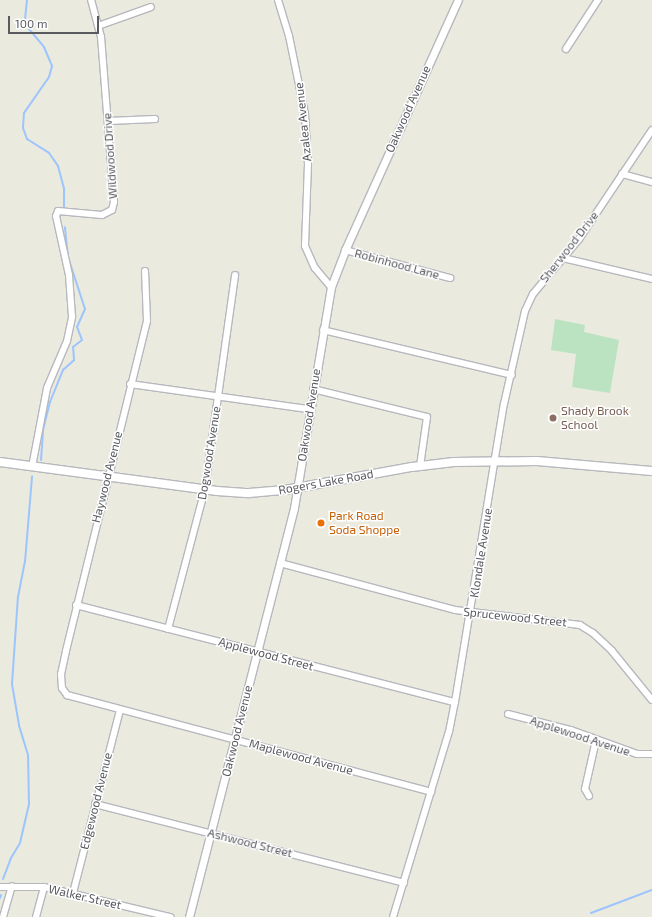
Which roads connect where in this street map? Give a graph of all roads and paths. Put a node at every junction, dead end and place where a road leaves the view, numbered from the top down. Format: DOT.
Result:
graph roads {
  1 [pos="91,0"];
  2 [pos="278,0"];
  3 [pos="458,0"];
  4 [pos="598,0"];
  5 [pos="151,7"];
  6 [pos="98,26"];
  7 [pos="566,49"];
  8 [pos="155,119"];
  9 [pos="108,121"];
  10 [pos="652,130"];
  11 [pos="622,174"];
  12 [pos="652,182"];
  13 [pos="345,250"];
  14 [pos="563,258"];
  15 [pos="145,271"];
  16 [pos="235,275"];
  17 [pos="450,278"];
  18 [pos="652,279"];
  19 [pos="331,287"];
  20 [pos="322,330"];
  21 [pos="512,375"];
  22 [pos="130,384"];
  23 [pos="313,389"];
  24 [pos="218,396"];
  25 [pos="309,409"];
  26 [pos="496,461"];
  27 [pos="0,462"];
  28 [pos="420,466"];
  29 [pos="32,467"];
  30 [pos="652,470"];
  31 [pos="107,477"];
  32 [pos="297,488"];
  33 [pos="205,489"];
  34 [pos="280,563"];
  35 [pos="76,605"];
  36 [pos="472,613"];
  37 [pos="168,629"];
  38 [pos="258,652"];
  39 [pos="61,684"];
  40 [pos="652,700"];
  41 [pos="455,702"];
  42 [pos="120,710"];
  43 [pos="508,714"];
  44 [pos="235,740"];
  45 [pos="596,740"];
  46 [pos="652,754"];
  47 [pos="432,792"];
  48 [pos="589,796"];
  49 [pos="95,804"];
  50 [pos="211,834"];
  51 [pos="404,883"];
  52 [pos="12,886"];
  53 [pos="0,887"];
  54 [pos="44,887"];
  55 [pos="73,893"];
  56 [pos="3,917"];
  57 [pos="36,917"];
  58 [pos="170,917"];
  59 [pos="189,917"];
  60 [pos="393,917"];
  1 -- 6 [label="street, Wildwood Drive"];
  2 -- 19 [label="street, Azalea Avenue"];
  3 -- 13 [label="street, Oakwood Avenue"];
  4 -- 7 [label="street"];
  5 -- 6 [label="street"];
  6 -- 9 [label="street, Wildwood Drive"];
  8 -- 9 [label="street"];
  9 -- 29 [label="street, Wildwood Drive"];
  10 -- 11 [label="street, Sherwood Drive"];
  11 -- 12 [label="street"];
  11 -- 14 [label="street, Sherwood Drive"];
  13 -- 17 [label="street, Robinhood Lane"];
  13 -- 19 [label="street, Oakwood Avenue"];
  14 -- 18 [label="street"];
  14 -- 21 [label="street, Sherwood Drive"];
  15 -- 22 [label="street, Haywood Avenue"];
  16 -- 24 [label="street, Dogwood Avenue"];
  19 -- 20 [label="street, Oakwood Avenue"];
  20 -- 21 [label="street"];
  20 -- 23 [label="street, Oakwood Avenue"];
  21 -- 26 [label="street, Klondale Avenue"];
  22 -- 24 [label="street"];
  22 -- 31 [label="street, Haywood Avenue"];
  23 -- 25 [label="street, Oakwood Avenue"];
  23 -- 28 [label="street"];
  24 -- 25 [label="street"];
  24 -- 33 [label="street, Dogwood Avenue"];
  25 -- 32 [label="street, Oakwood Avenue"];
  26 -- 28 [label="main road, Rogers Lake Road"];
  26 -- 30 [label="main road, Rogers Lake Road"];
  26 -- 36 [label="street, Klondale Avenue"];
  27 -- 29 [label="main road, Rogers Lake Road"];
  28 -- 32 [label="main road, Rogers Lake Road"];
  29 -- 31 [label="main road, Rogers Lake Road"];
  31 -- 33 [label="main road, Rogers Lake Road"];
  31 -- 35 [label="street, Haywood Avenue"];
  32 -- 33 [label="main road, Rogers Lake Road"];
  32 -- 34 [label="street, Oakwood Avenue"];
  33 -- 37 [label="street, Dogwood Avenue"];
  34 -- 36 [label="street, Sprucewood Street"];
  34 -- 38 [label="street, Oakwood Avenue"];
  35 -- 37 [label="street, Applewood Street"];
  35 -- 39 [label="street, Haywood Avenue"];
  36 -- 40 [label="street, Sprucewood Street"];
  36 -- 41 [label="street, Klondale Avenue"];
  37 -- 38 [label="street, Applewood Street"];
  38 -- 41 [label="street, Applewood Street"];
  38 -- 44 [label="street, Oakwood Avenue"];
  39 -- 42 [label="street, Maplewood Avenue"];
  41 -- 47 [label="street, Klondale Avenue"];
  42 -- 44 [label="street, Maplewood Avenue"];
  42 -- 49 [label="street, Edgewood Avenue"];
  43 -- 45 [label="street, Applewood Avenue"];
  44 -- 47 [label="street, Maplewood Avenue"];
  44 -- 50 [label="street, Oakwood Avenue"];
  45 -- 46 [label="street, Applewood Avenue"];
  45 -- 48 [label="street"];
  47 -- 51 [label="street, Klondale Avenue"];
  49 -- 50 [label="street, Ashwood Street"];
  49 -- 55 [label="street, Edgewood Avenue"];
  50 -- 51 [label="street, Ashwood Street"];
  50 -- 59 [label="street, Oakwood Avenue"];
  51 -- 60 [label="street, Klondale Avenue"];
  52 -- 53 [label="street, Walker Street"];
  52 -- 54 [label="street, Walker Street"];
  52 -- 56 [label="street"];
  54 -- 55 [label="street, Walker Street"];
  54 -- 57 [label="street"];
  55 -- 58 [label="street, Walker Street"];
}
